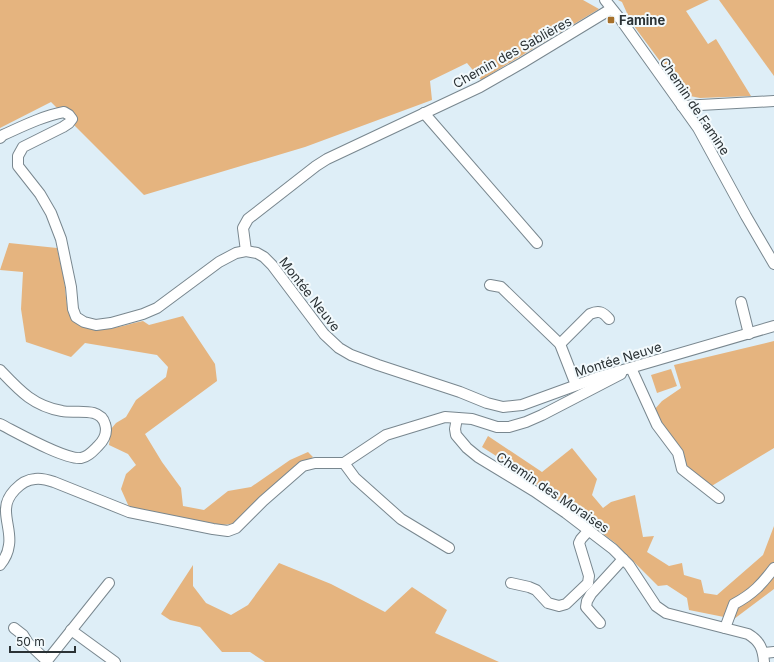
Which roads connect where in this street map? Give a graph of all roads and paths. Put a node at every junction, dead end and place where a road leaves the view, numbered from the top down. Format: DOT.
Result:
graph roads {
  1 [pos="605,0"];
  2 [pos="611,9"];
  3 [pos="774,101"];
  4 [pos="682,106"];
  5 [pos="424,113"];
  6 [pos="0,138"];
  7 [pos="537,243"];
  8 [pos="246,251"];
  9 [pos="774,264"];
  10 [pos="490,285"];
  11 [pos="741,302"];
  12 [pos="609,319"];
  13 [pos="774,326"];
  14 [pos="749,334"];
  15 [pos="560,344"];
  16 [pos="632,368"];
  17 [pos="0,370"];
  18 [pos="576,385"];
  19 [pos="454,418"];
  20 [pos="0,424"];
  21 [pos="344,463"];
  22 [pos="719,498"];
  23 [pos="589,530"];
  24 [pos="449,548"];
  25 [pos="623,559"];
  26 [pos="0,565"];
  27 [pos="774,568"];
  28 [pos="109,583"];
  29 [pos="511,583"];
  30 [pos="600,624"];
  31 [pos="14,628"];
  32 [pos="725,628"];
  33 [pos="71,630"];
  34 [pos="767,656"];
  35 [pos="47,661"];
  36 [pos="115,662"];
  1 -- 2 [label="street, Chemin de Famine"];
  2 -- 4 [label="street, Chemin de Famine"];
  2 -- 5 [label="street, Chemin des Sablières"];
  3 -- 4 [label="street"];
  4 -- 9 [label="street, Chemin de Famine"];
  5 -- 7 [label="street"];
  5 -- 8 [label="street, Chemin des Sablières"];
  6 -- 8 [label="street"];
  8 -- 18 [label="street, Montée Neuve"];
  10 -- 15 [label="street"];
  11 -- 14 [label="street"];
  12 -- 15 [label="street"];
  13 -- 14 [label="street, Montée Neuve"];
  14 -- 16 [label="street, Montée Neuve"];
  15 -- 18 [label="street"];
  16 -- 18 [label="street, Montée Neuve"];
  16 -- 19 [label="street"];
  16 -- 22 [label="street"];
  17 -- 20 [label="street"];
  19 -- 21 [label="street"];
  19 -- 23 [label="street, Chemin des Moraises"];
  21 -- 24 [label="street"];
  21 -- 26 [label="street"];
  23 -- 25 [label="street, Chemin des Moraises"];
  23 -- 29 [label="street"];
  25 -- 30 [label="street"];
  25 -- 32 [label="street, Chemin des Moraises"];
  27 -- 32 [label="street"];
  28 -- 33 [label="street"];
  31 -- 35 [label="street"];
  32 -- 34 [label="street, Chemin des Moraises"];
  33 -- 35 [label="street"];
  33 -- 36 [label="street"];
}
